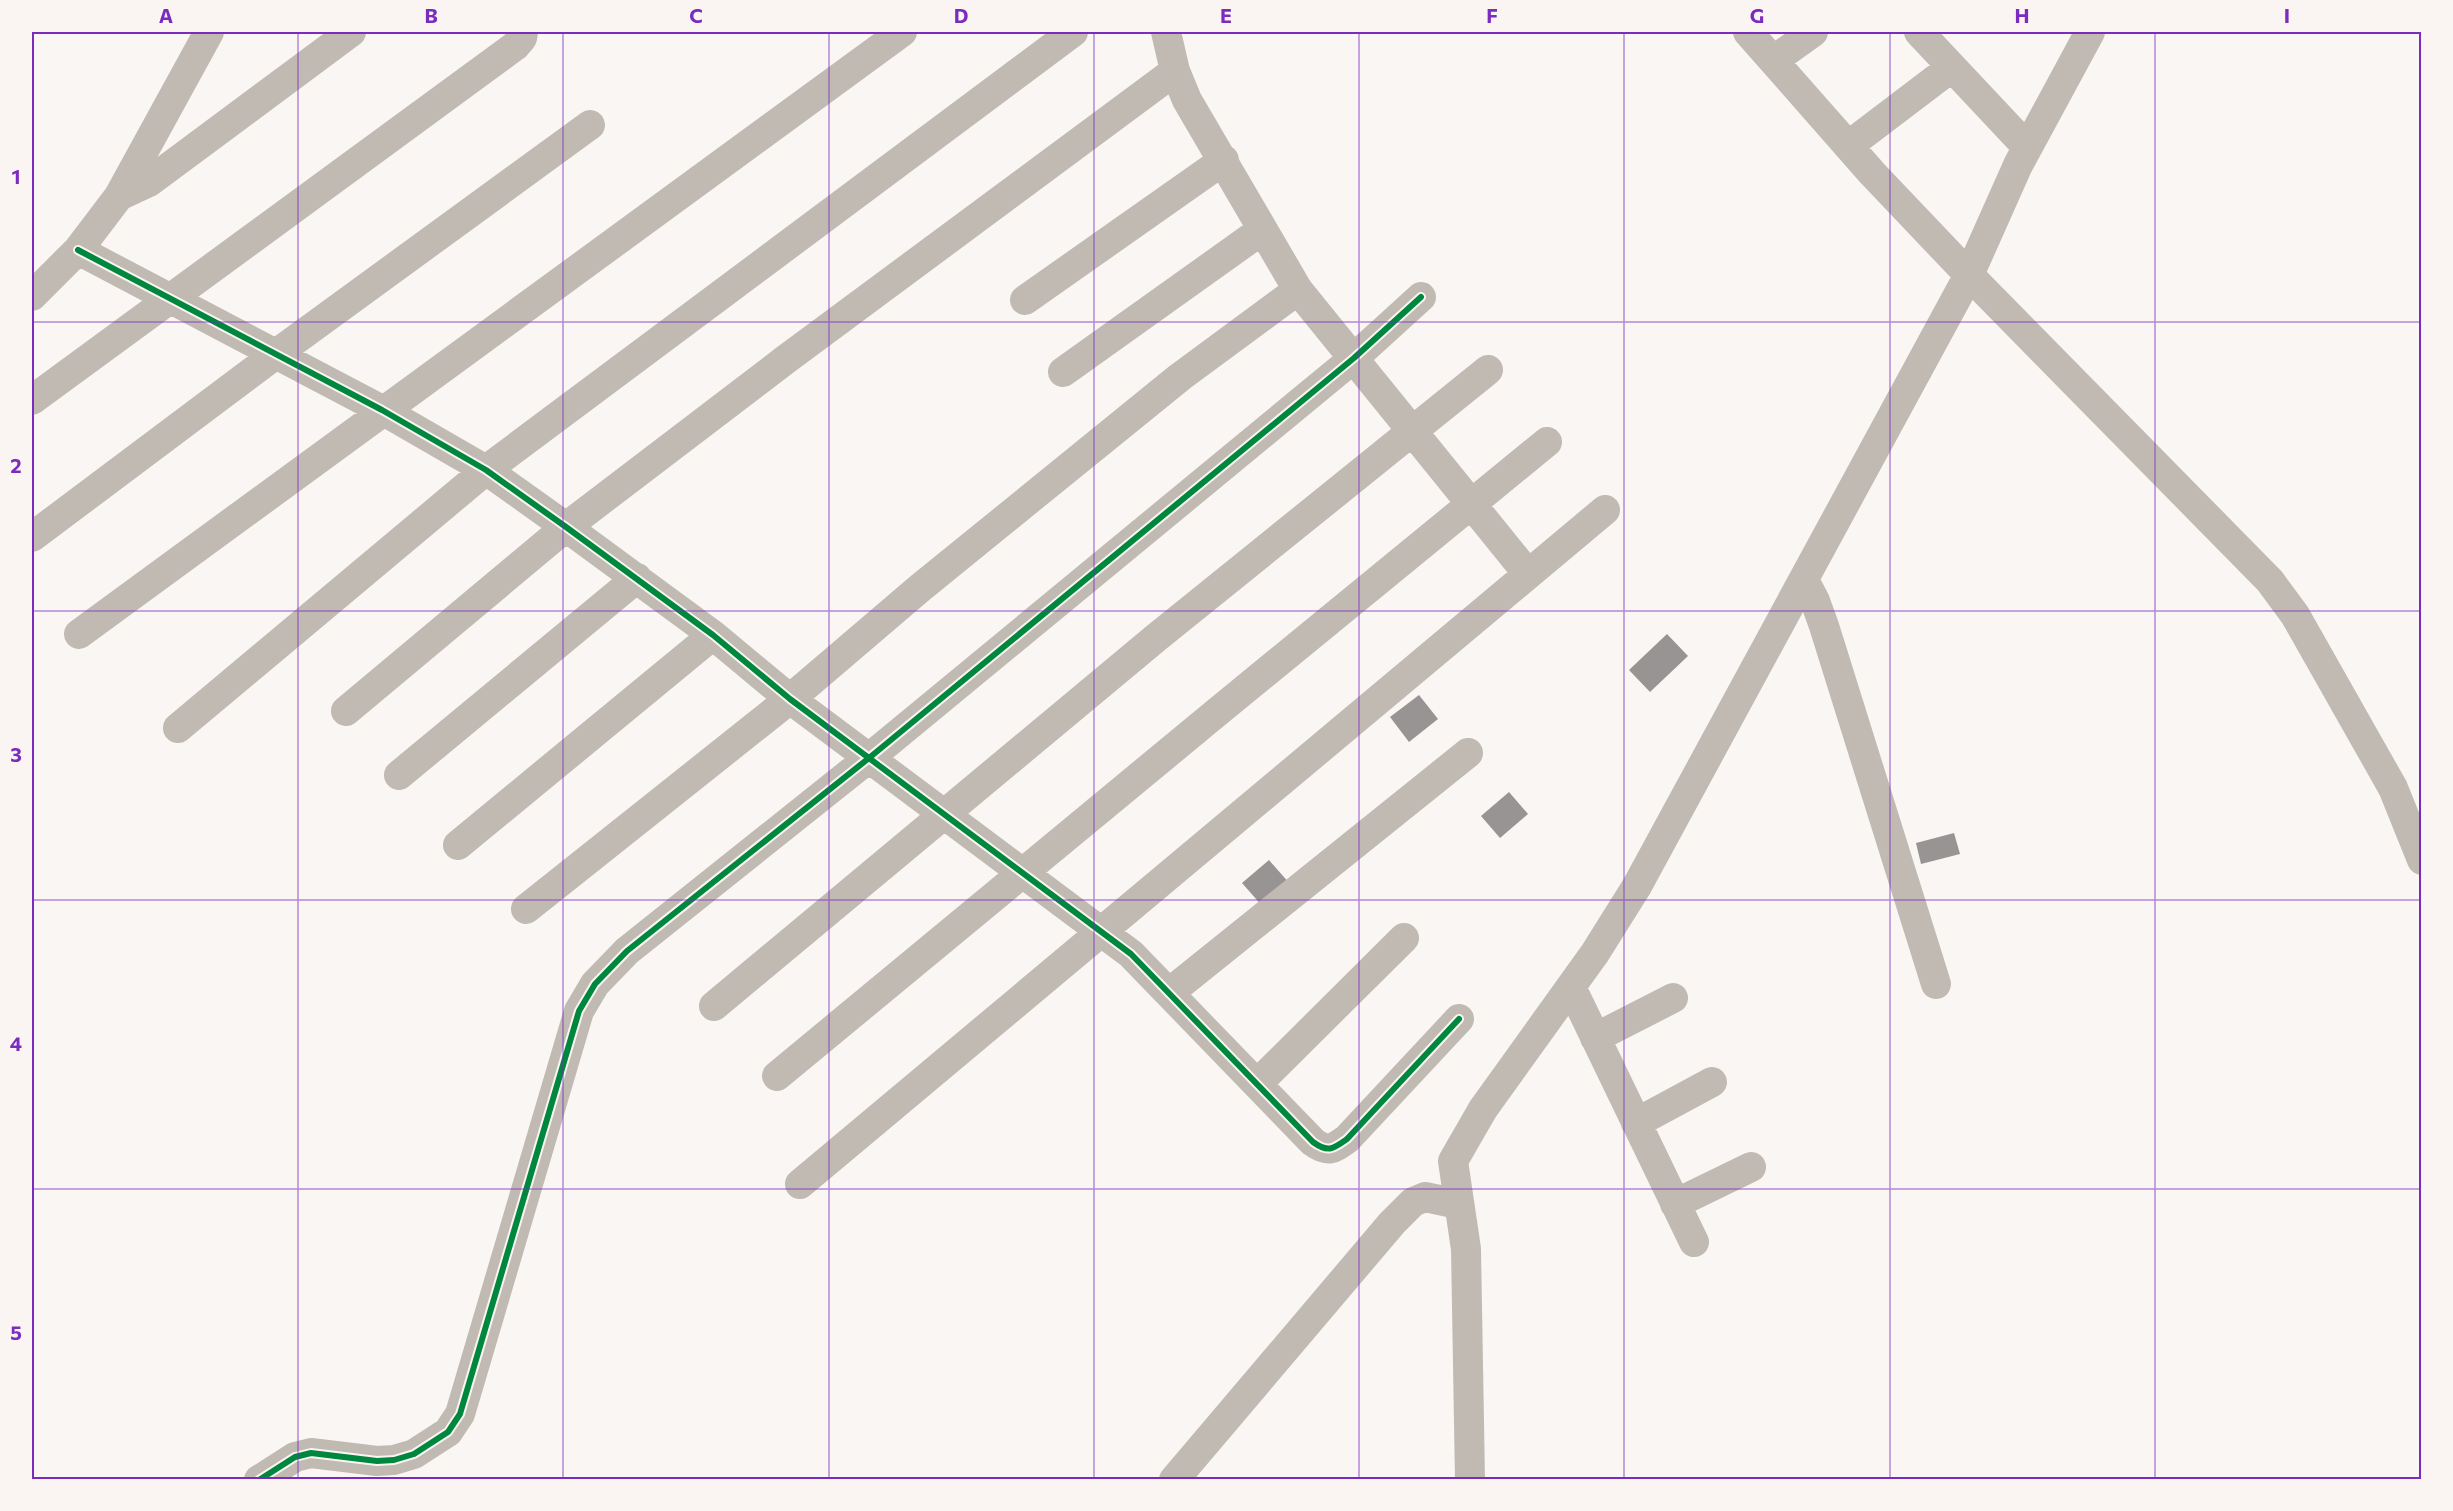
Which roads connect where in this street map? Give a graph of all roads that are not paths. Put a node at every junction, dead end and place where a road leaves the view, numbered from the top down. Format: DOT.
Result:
graph roads {
  1 [pos="209,32"];
  2 [pos="351,32"];
  3 [pos="523,32"];
  4 [pos="902,32"];
  5 [pos="1073,32"];
  6 [pos="1166,32"];
  7 [pos="1748,32"];
  8 [pos="1813,32"];
  9 [pos="1919,32"];
  10 [pos="2090,32"];
  11 [pos="1774,60"];
  12 [pos="1952,67"];
  13 [pos="1174,71"];
  14 [pos="590,125"];
  15 [pos="1848,146"];
  16 [pos="2027,147"];
  17 [pos="1224,160"];
  18 [pos="119,196"];
  19 [pos="1262,230"];
  20 [pos="78,250"];
  21 [pos="1968,274"];
  22 [pos="1298,290"];
  23 [pos="32,296"];
  24 [pos="169,297"];
  25 [pos="1421,297"];
  26 [pos="1025,300"];
  27 [pos="276,354"];
  28 [pos="1354,358"];
  29 [pos="1488,370"];
  30 [pos="1063,372"];
  31 [pos="32,400"];
  32 [pos="382,410"];
  33 [pos="1413,431"];
  34 [pos="1547,442"];
  35 [pos="486,470"];
  36 [pos="1471,503"];
  37 [pos="1605,510"];
  38 [pos="566,527"];
  39 [pos="32,537"];
  40 [pos="1528,574"];
  41 [pos="637,578"];
  42 [pos="1804,580"];
  43 [pos="79,634"];
  44 [pos="713,635"];
  45 [pos="790,699"];
  46 [pos="346,711"];
  47 [pos="178,728"];
  48 [pos="1468,753"];
  49 [pos="869,758"];
  50 [pos="399,775"];
  51 [pos="945,816"];
  52 [pos="458,845"];
  53 [pos="2421,860"];
  54 [pos="1023,872"];
  55 [pos="526,909"];
  56 [pos="1102,931"];
  57 [pos="1404,938"];
  58 [pos="1936,984"];
  59 [pos="1571,987"];
  60 [pos="1169,993"];
  61 [pos="1673,998"];
  62 [pos="714,1006"];
  63 [pos="1460,1019"];
  64 [pos="1595,1038"];
  65 [pos="777,1076"];
  66 [pos="1712,1082"];
  67 [pos="1257,1084"];
  68 [pos="1636,1123"];
  69 [pos="1751,1167"];
  70 [pos="800,1184"];
  71 [pos="1458,1204"];
  72 [pos="1675,1204"];
  73 [pos="1694,1242"];
  74 [pos="260,1479"];
  75 [pos="1174,1479"];
  76 [pos="1470,1479"];
  1 -- 18 [label="street"];
  2 -- 18 [label="street"];
  3 -- 24 [label="street"];
  4 -- 32 [label="street"];
  5 -- 35 [label="street"];
  6 -- 13 [label="street"];
  7 -- 11 [label="street"];
  8 -- 11 [label="street"];
  9 -- 12 [label="street"];
  10 -- 16 [label="street"];
  11 -- 15 [label="street"];
  12 -- 15 [label="street"];
  12 -- 16 [label="street"];
  13 -- 17 [label="street"];
  13 -- 38 [label="street"];
  14 -- 27 [label="street"];
  15 -- 21 [label="street"];
  16 -- 21 [label="street"];
  17 -- 19 [label="street"];
  17 -- 26 [label="street"];
  18 -- 20 [label="street"];
  19 -- 22 [label="street"];
  19 -- 30 [label="street"];
  20 -- 23 [label="street"];
  20 -- 24 [label="street"];
  21 -- 42 [label="street"];
  21 -- 53 [label="street"];
  22 -- 28 [label="street"];
  22 -- 45 [label="street"];
  24 -- 27 [label="street"];
  24 -- 31 [label="street"];
  25 -- 28 [label="street"];
  27 -- 32 [label="street"];
  27 -- 39 [label="street"];
  28 -- 33 [label="street"];
  28 -- 49 [label="street"];
  29 -- 33 [label="street"];
  32 -- 35 [label="street"];
  32 -- 43 [label="street"];
  33 -- 36 [label="street"];
  33 -- 51 [label="street"];
  34 -- 36 [label="street"];
  35 -- 38 [label="street"];
  35 -- 47 [label="street"];
  36 -- 40 [label="street"];
  36 -- 54 [label="street"];
  37 -- 40 [label="street"];
  38 -- 41 [label="street"];
  38 -- 46 [label="street"];
  40 -- 56 [label="street"];
  41 -- 44 [label="street"];
  41 -- 50 [label="street"];
  42 -- 58 [label="street"];
  42 -- 59 [label="street"];
  44 -- 45 [label="street"];
  44 -- 52 [label="street"];
  45 -- 49 [label="street"];
  45 -- 55 [label="street"];
  48 -- 60 [label="street"];
  49 -- 51 [label="street"];
  49 -- 74 [label="street"];
  51 -- 54 [label="street"];
  51 -- 62 [label="street"];
  54 -- 56 [label="street"];
  54 -- 65 [label="street"];
  56 -- 60 [label="street"];
  56 -- 70 [label="street"];
  57 -- 67 [label="street"];
  59 -- 64 [label="street"];
  59 -- 71 [label="street"];
  60 -- 67 [label="street"];
  61 -- 64 [label="street"];
  63 -- 67 [label="street"];
  64 -- 68 [label="street"];
  66 -- 68 [label="street"];
  68 -- 72 [label="street"];
  69 -- 72 [label="street"];
  71 -- 75 [label="street"];
  71 -- 76 [label="street"];
  72 -- 73 [label="street"];
}
